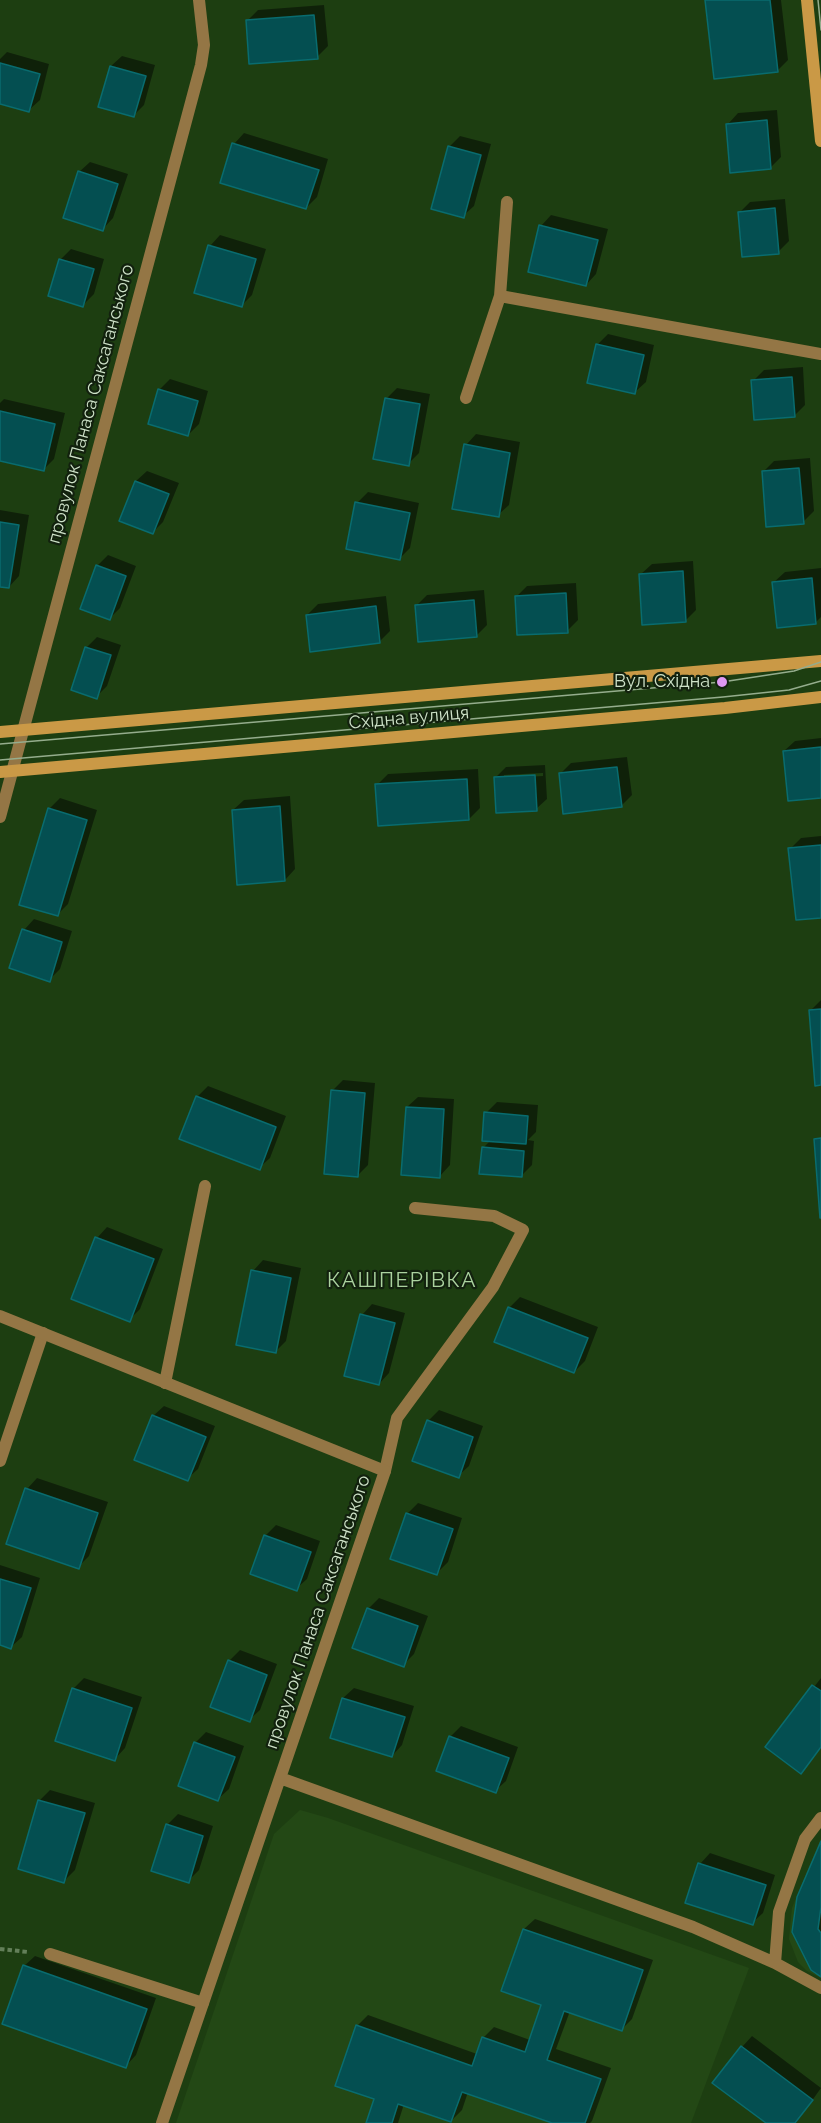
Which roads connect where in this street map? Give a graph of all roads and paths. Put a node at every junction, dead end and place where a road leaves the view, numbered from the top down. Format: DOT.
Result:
graph roads {
  1 [pos="199,0"];
  2 [pos="807,0"];
  3 [pos="820,123"];
  4 [pos="821,141"];
  5 [pos="507,202"];
  6 [pos="500,296"];
  7 [pos="821,354"];
  8 [pos="466,398"];
  9 [pos="821,661"];
  10 [pos="821,697"];
  11 [pos="22,730"];
  12 [pos="0,732"];
  13 [pos="6,772"];
  14 [pos="0,817"];
  15 [pos="206,1186"];
  16 [pos="415,1208"];
  17 [pos="0,1316"];
  18 [pos="43,1334"];
  19 [pos="165,1383"];
  20 [pos="0,1461"];
  21 [pos="385,1471"];
  22 [pos="280,1778"];
  23 [pos="821,1818"];
  24 [pos="0,1950"];
  25 [pos="50,1954"];
  26 [pos="775,1963"];
  27 [pos="821,1988"];
  28 [pos="203,2003"];
  29 [pos="162,2123"];
  1 -- 11 [label="street, провулок Панаса Саксаганського"];
  2 -- 3 [label="street"];
  3 -- 4 [label="street"];
  5 -- 6 [label="street"];
  6 -- 7 [label="street"];
  6 -- 8 [label="street"];
  9 -- 11 [label="street, Східна вулиця"];
  10 -- 13 [label="street, Східна вулиця"];
  11 -- 12 [label="street, Східна вулиця"];
  11 -- 13 [label="street, провулок Панаса Саксаганського"];
  13 -- 14 [label="street, провулок Панаса Саксаганського"];
  15 -- 19 [label="street"];
  16 -- 21 [label="street"];
  17 -- 18 [label="street, провулок Панаса Саксаганського"];
  18 -- 19 [label="street, провулок Панаса Саксаганського"];
  18 -- 20 [label="street"];
  19 -- 21 [label="street, провулок Панаса Саксаганського"];
  21 -- 22 [label="street, провулок Панаса Саксаганського"];
  22 -- 26 [label="street"];
  22 -- 28 [label="street, провулок Панаса Саксаганського"];
  23 -- 26 [label="street"];
  24 -- 25 [label="path"];
  25 -- 28 [label="street"];
  26 -- 27 [label="street"];
  28 -- 29 [label="street, провулок Панаса Саксаганського"];
}
